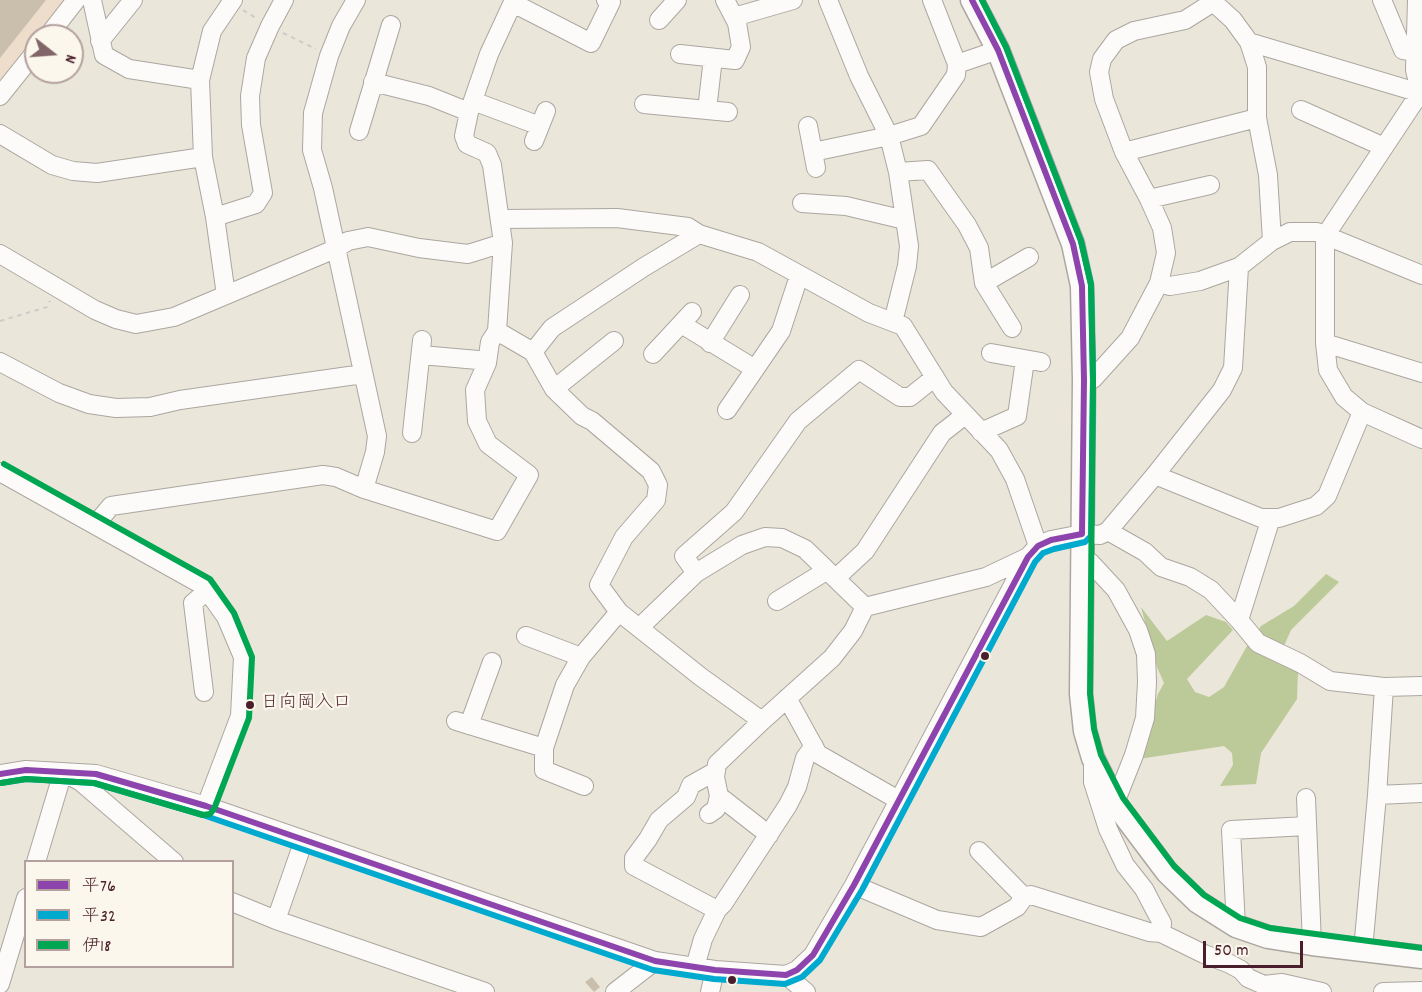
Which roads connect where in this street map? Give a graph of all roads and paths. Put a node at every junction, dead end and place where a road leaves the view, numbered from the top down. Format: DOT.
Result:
graph roads {
  1 [pos="76,0"];
  2 [pos="92,0"];
  3 [pos="133,0"];
  4 [pos="285,0"];
  5 [pos="356,0"];
  6 [pos="606,0"];
  7 [pos="677,0"];
  8 [pos="725,0"];
  9 [pos="794,0"];
  10 [pos="828,0"];
  11 [pos="932,0"];
  12 [pos="972,0"];
  13 [pos="1382,0"];
  14 [pos="1417,0"];
  15 [pos="232,1"];
  16 [pos="513,1"];
  17 [pos="1211,1"];
  18 [pos="734,17"];
  19 [pos="256,18"];
  20 [pos="659,20"];
  21 [pos="57,24"];
  22 [pos="392,25"];
  23 [pos="276,29"];
  24 [pos="100,41"];
  25 [pos="1249,42"];
  26 [pos="998,50"];
  27 [pos="1416,52"];
  28 [pos="680,54"];
  29 [pos="329,56"];
  30 [pos="713,58"];
  31 [pos="957,64"];
  32 [pos="24,66"];
  33 [pos="200,80"];
  34 [pos="373,82"];
  35 [pos="0,96"];
  36 [pos="1421,96"];
  37 [pos="644,104"];
  38 [pos="471,106"];
  39 [pos="707,110"];
  40 [pos="1301,110"];
  41 [pos="728,112"];
  42 [pos="1257,118"];
  43 [pos="540,126"];
  44 [pos="808,126"];
  45 [pos="359,131"];
  46 [pos="0,134"];
  47 [pos="889,136"];
  48 [pos="1384,147"];
  49 [pos="1124,152"];
  50 [pos="203,157"];
  51 [pos="898,172"];
  52 [pos="1210,185"];
  53 [pos="1149,199"];
  54 [pos="802,203"];
  55 [pos="215,217"];
  56 [pos="501,219"];
  57 [pos="905,220"];
  58 [pos="699,234"];
  59 [pos="1325,236"];
  60 [pos="1272,241"];
  61 [pos="503,243"];
  62 [pos="335,249"];
  63 [pos="0,254"];
  64 [pos="1029,257"];
  65 [pos="1239,267"];
  66 [pos="1422,275"];
  67 [pos="799,276"];
  68 [pos="984,283"];
  69 [pos="1159,283"];
  70 [pos="226,295"];
  71 [pos="740,295"];
  72 [pos="47,307"];
  73 [pos="0,321"];
  74 [pos="893,322"];
  75 [pos="1012,328"];
  76 [pos="497,331"];
  77 [pos="710,343"];
  78 [pos="1326,343"];
  79 [pos="534,352"];
  80 [pos="608,352"];
  81 [pos="991,353"];
  82 [pos="653,354"];
  83 [pos="0,362"];
  84 [pos="487,363"];
  85 [pos="755,369"];
  86 [pos="1422,373"];
  87 [pos="363,374"];
  88 [pos="935,377"];
  89 [pos="1084,380"];
  90 [pos="554,389"];
  91 [pos="727,410"];
  92 [pos="1362,412"];
  93 [pos="965,415"];
  94 [pos="981,432"];
  95 [pos="412,433"];
  96 [pos="1422,439"];
  97 [pos="0,472"];
  98 [pos="1155,475"];
  99 [pos="363,489"];
  100 [pos="1271,518"];
  101 [pos="94,525"];
  102 [pos="1108,531"];
  103 [pos="1082,534"];
  104 [pos="1033,552"];
  105 [pos="1081,560"];
  106 [pos="696,573"];
  107 [pos="831,574"];
  108 [pos="207,591"];
  109 [pos="777,601"];
  110 [pos="865,607"];
  111 [pos="619,612"];
  112 [pos="1239,620"];
  113 [pos="639,628"];
  114 [pos="526,636"];
  115 [pos="580,657"];
  116 [pos="492,662"];
  117 [pos="1422,686"];
  118 [pos="1384,687"];
  119 [pos="204,692"];
  120 [pos="787,698"];
  121 [pos="762,721"];
  122 [pos="814,746"];
  123 [pos="544,748"];
  124 [pos="1093,758"];
  125 [pos="716,767"];
  126 [pos="63,772"];
  127 [pos="0,774"];
  128 [pos="584,786"];
  129 [pos="1422,792"];
  130 [pos="1377,795"];
  131 [pos="719,796"];
  132 [pos="1306,798"];
  133 [pos="900,801"];
  134 [pos="1115,803"];
  135 [pos="206,806"];
  136 [pos="709,814"];
  137 [pos="1307,826"];
  138 [pos="769,835"];
  139 [pos="303,840"];
  140 [pos="979,851"];
  141 [pos="36,860"];
  142 [pos="173,860"];
  143 [pos="854,885"];
  144 [pos="1024,897"];
  145 [pos="234,903"];
  146 [pos="24,905"];
  147 [pos="717,910"];
  148 [pos="276,920"];
  149 [pos="1236,926"];
  150 [pos="1161,933"];
  151 [pos="1312,944"];
  152 [pos="1364,950"];
  153 [pos="1422,957"];
  154 [pos="655,961"];
  155 [pos="695,967"];
  156 [pos="715,970"];
  157 [pos="786,975"];
  158 [pos="0,984"];
  159 [pos="1422,991"];
  160 [pos="485,992"];
  161 [pos="615,992"];
  162 [pos="710,992"];
  163 [pos="806,992"];
  164 [pos="1322,992"];
  165 [pos="1383,992"];
  1 -- 21 [label="street"];
  2 -- 24 [label="street"];
  3 -- 24 [label="street"];
  4 -- 55 [label="street"];
  5 -- 29 [label="street"];
  6 -- 16 [label="street"];
  7 -- 20 [label="street"];
  8 -- 18 [label="street"];
  9 -- 18 [label="street"];
  10 -- 47 [label="street"];
  11 -- 31 [label="street"];
  12 -- 26 [label="main road"];
  13 -- 27 [label="street"];
  14 -- 27 [label="street"];
  15 -- 19 [label="path"];
  15 -- 33 [label="street"];
  16 -- 38 [label="street"];
  17 -- 25 [label="street"];
  17 -- 49 [label="street"];
  18 -- 30 [label="street"];
  22 -- 34 [label="street"];
  23 -- 29 [label="path"];
  24 -- 33 [label="street"];
  25 -- 36 [label="street"];
  25 -- 42 [label="street"];
  26 -- 31 [label="street"];
  26 -- 89 [label="main road"];
  27 -- 36 [label="street"];
  28 -- 30 [label="street"];
  29 -- 62 [label="street"];
  30 -- 39 [label="street"];
  31 -- 47 [label="street"];
  32 -- 35 [label="street"];
  33 -- 50 [label="street"];
  34 -- 38 [label="street"];
  34 -- 45 [label="street"];
  36 -- 48 [label="street"];
  37 -- 39 [label="street"];
  38 -- 43 [label="street"];
  38 -- 56 [label="street"];
  39 -- 41 [label="street"];
  40 -- 48 [label="street"];
  42 -- 49 [label="street"];
  42 -- 60 [label="street"];
  44 -- 47 [label="street"];
  46 -- 50 [label="street"];
  47 -- 51 [label="street"];
  48 -- 59 [label="street"];
  49 -- 53 [label="street"];
  50 -- 55 [label="street"];
  51 -- 57 [label="street"];
  51 -- 68 [label="street"];
  52 -- 53 [label="street"];
  53 -- 69 [label="street"];
  54 -- 57 [label="street"];
  55 -- 70 [label="street"];
  56 -- 58 [label="street"];
  56 -- 61 [label="street"];
  57 -- 74 [label="street"];
  58 -- 67 [label="street"];
  58 -- 79 [label="street"];
  59 -- 60 [label="street"];
  59 -- 66 [label="street"];
  59 -- 78 [label="street"];
  60 -- 65 [label="street"];
  61 -- 62 [label="street"];
  61 -- 76 [label="street"];
  62 -- 70 [label="street"];
  62 -- 87 [label="street"];
  63 -- 70 [label="street"];
  64 -- 68 [label="street"];
  65 -- 69 [label="street"];
  65 -- 98 [label="street"];
  67 -- 74 [label="street"];
  67 -- 85 [label="street"];
  68 -- 75 [label="street"];
  69 -- 89 [label="street"];
  71 -- 77 [label="street"];
  72 -- 73 [label="path"];
  74 -- 88 [label="street"];
  76 -- 79 [label="street"];
  76 -- 84 [label="street"];
  77 -- 82 [label="street"];
  77 -- 85 [label="street"];
  78 -- 86 [label="street"];
  78 -- 92 [label="street"];
  79 -- 90 [label="street"];
  80 -- 90 [label="street"];
  81 -- 94 [label="street"];
  83 -- 87 [label="street"];
  84 -- 95 [label="street"];
  84 -- 99 [label="street"];
  85 -- 91 [label="street"];
  87 -- 99 [label="street"];
  88 -- 93 [label="street"];
  88 -- 106 [label="street"];
  89 -- 103 [label="main road"];
  90 -- 111 [label="street"];
  92 -- 96 [label="street"];
  92 -- 100 [label="street"];
  93 -- 94 [label="street"];
  93 -- 107 [label="street"];
  94 -- 104 [label="street"];
  97 -- 101 [label="street"];
  98 -- 100 [label="street"];
  98 -- 102 [label="street"];
  99 -- 101 [label="street"];
  100 -- 112 [label="street"];
  101 -- 108 [label="street"];
  102 -- 103 [label="street"];
  102 -- 112 [label="street"];
  103 -- 104 [label="street"];
  103 -- 105 [label="main road"];
  104 -- 110 [label="street"];
  104 -- 133 [label="street"];
  105 -- 124 [label="main road"];
  105 -- 134 [label="street"];
  106 -- 107 [label="street"];
  106 -- 113 [label="street"];
  107 -- 109 [label="street"];
  107 -- 110 [label="street"];
  108 -- 119 [label="street"];
  108 -- 135 [label="street"];
  110 -- 120 [label="street"];
  111 -- 113 [label="street"];
  111 -- 115 [label="street"];
  112 -- 118 [label="street"];
  113 -- 121 [label="street"];
  114 -- 115 [label="street"];
  115 -- 123 [label="street"];
  116 -- 123 [label="street"];
  117 -- 118 [label="street"];
  118 -- 130 [label="street"];
  120 -- 121 [label="street"];
  120 -- 122 [label="street"];
  121 -- 125 [label="street"];
  122 -- 133 [label="street"];
  122 -- 138 [label="street"];
  123 -- 128 [label="street"];
  124 -- 134 [label="main road"];
  124 -- 150 [label="street"];
  125 -- 131 [label="street"];
  125 -- 147 [label="street"];
  126 -- 127 [label="street"];
  126 -- 135 [label="street"];
  126 -- 141 [label="street"];
  126 -- 142 [label="street"];
  129 -- 130 [label="street"];
  130 -- 152 [label="street"];
  131 -- 136 [label="street"];
  131 -- 138 [label="street"];
  132 -- 137 [label="street"];
  133 -- 143 [label="street"];
  134 -- 149 [label="main road"];
  135 -- 139 [label="street"];
  137 -- 149 [label="street"];
  137 -- 151 [label="street"];
  138 -- 147 [label="street"];
  139 -- 148 [label="street"];
  139 -- 154 [label="street"];
  140 -- 144 [label="street"];
  143 -- 144 [label="street"];
  143 -- 157 [label="street"];
  144 -- 150 [label="street"];
  145 -- 148 [label="street"];
  146 -- 158 [label="street"];
  147 -- 155 [label="street"];
  148 -- 160 [label="street"];
  149 -- 151 [label="main road"];
  150 -- 164 [label="street"];
  151 -- 152 [label="main road"];
  152 -- 153 [label="main road"];
  154 -- 155 [label="street"];
  154 -- 161 [label="street"];
  155 -- 156 [label="street"];
  156 -- 157 [label="street"];
  156 -- 162 [label="street"];
  157 -- 163 [label="street"];
  159 -- 165 [label="street"];
}
